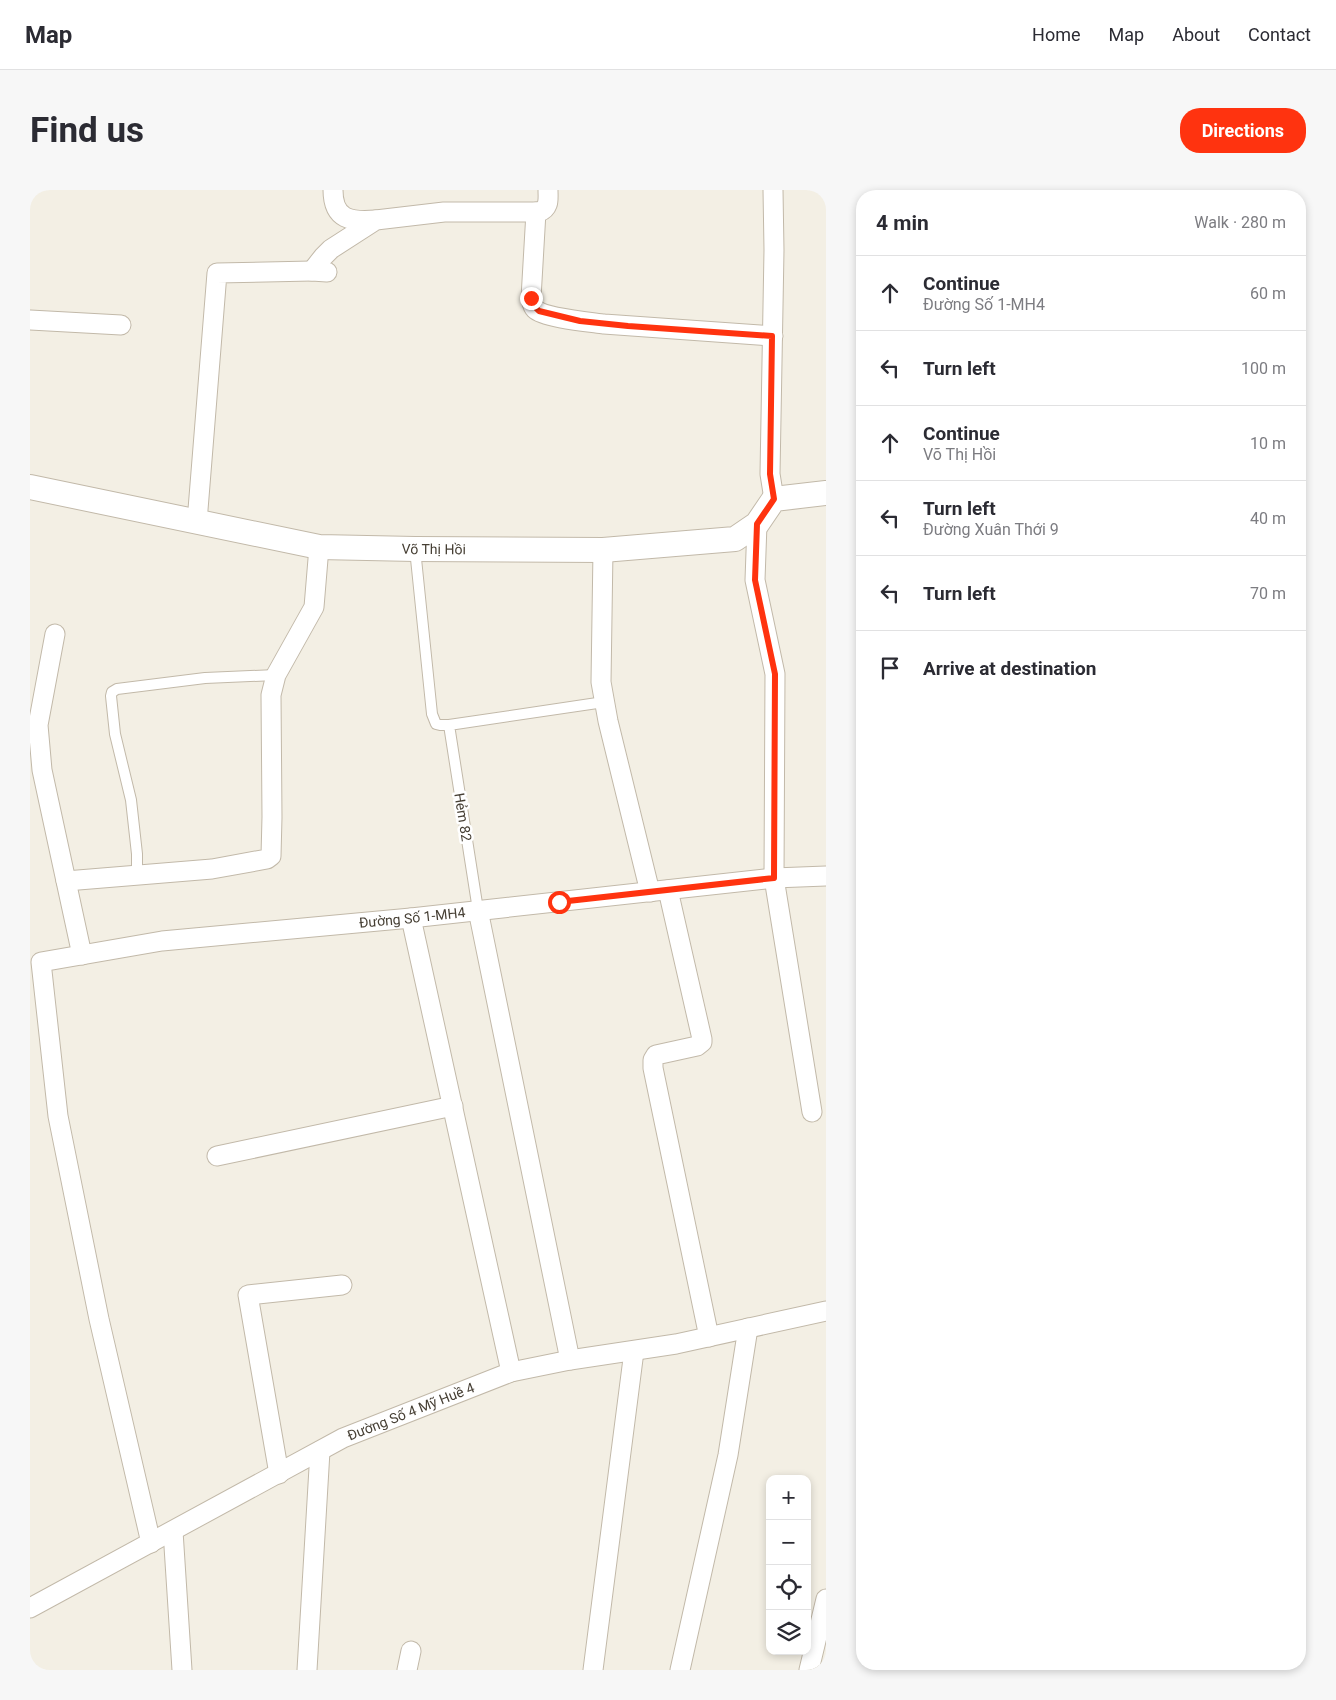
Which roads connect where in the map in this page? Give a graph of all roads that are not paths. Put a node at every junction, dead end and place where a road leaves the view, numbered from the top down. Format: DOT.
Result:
graph roads {
  1 [pos="333,190"];
  2 [pos="548,190"];
  3 [pos="772,190"];
  4 [pos="536,212"];
  5 [pos="376,220"];
  6 [pos="30,320"];
  7 [pos="121,325"];
  8 [pos="772,336"];
  9 [pos="30,487"];
  10 [pos="826,492"];
  11 [pos="774,499"];
  12 [pos="197,522"];
  13 [pos="757,524"];
  14 [pos="319,547"];
  15 [pos="415,549"];
  16 [pos="603,550"];
  17 [pos="55,634"];
  18 [pos="276,675"];
  19 [pos="604,702"];
  20 [pos="449,725"];
  21 [pos="137,875"];
  22 [pos="826,876"];
  23 [pos="774,878"];
  24 [pos="66,881"];
  25 [pos="659,891"];
  26 [pos="478,910"];
  27 [pos="411,918"];
  28 [pos="82,955"];
  29 [pos="38,1004"];
  30 [pos="453,1106"];
  31 [pos="812,1112"];
  32 [pos="217,1156"];
  33 [pos="342,1285"];
  34 [pos="826,1310"];
  35 [pos="748,1328"];
  36 [pos="709,1337"];
  37 [pos="634,1351"];
  38 [pos="570,1360"];
  39 [pos="511,1372"];
  40 [pos="320,1451"];
  41 [pos="279,1474"];
  42 [pos="173,1531"];
  43 [pos="151,1543"];
  44 [pos="826,1599"];
  45 [pos="30,1608"];
  46 [pos="411,1651"];
  47 [pos="182,1670"];
  48 [pos="307,1670"];
  49 [pos="408,1670"];
  50 [pos="594,1670"];
  51 [pos="680,1670"];
  52 [pos="809,1670"];
  1 -- 5 [label="street"];
  2 -- 4 [label="street"];
  3 -- 8 [label="street"];
  4 -- 5 [label="street"];
  4 -- 8 [label="street"];
  5 -- 12 [label="street"];
  6 -- 7 [label="street"];
  8 -- 11 [label="street"];
  9 -- 12 [label="street, Võ Thị Hồi"];
  10 -- 11 [label="street"];
  11 -- 13 [label="street, Võ Thị Hồi"];
  12 -- 14 [label="street, Võ Thị Hồi"];
  13 -- 16 [label="street, Võ Thị Hồi"];
  13 -- 23 [label="street"];
  14 -- 15 [label="street, Võ Thị Hồi"];
  14 -- 18 [label="street"];
  15 -- 16 [label="street, Võ Thị Hồi"];
  15 -- 20 [label="lane"];
  16 -- 19 [label="street"];
  17 -- 24 [label="street"];
  18 -- 21 [label="street"];
  18 -- 21 [label="lane"];
  19 -- 20 [label="lane"];
  19 -- 25 [label="street"];
  20 -- 26 [label="lane, Hẻm 82"];
  21 -- 24 [label="street"];
  22 -- 23 [label="street, Đường Số 1-MH4"];
  23 -- 25 [label="street, Đường Số 1-MH4"];
  23 -- 31 [label="street"];
  24 -- 28 [label="street"];
  25 -- 26 [label="street, Đường Số 1-MH4"];
  25 -- 36 [label="street"];
  26 -- 27 [label="street, Đường Số 1-MH4"];
  26 -- 38 [label="street"];
  27 -- 28 [label="street, Đường Số 1-MH4"];
  27 -- 30 [label="street"];
  28 -- 29 [label="street, Đường Số 1-MH4"];
  29 -- 43 [label="street"];
  30 -- 32 [label="street"];
  30 -- 39 [label="street"];
  33 -- 41 [label="street"];
  34 -- 35 [label="street, Đường Số 4 Mỹ Huề 4"];
  35 -- 36 [label="street, Đường Số 4 Mỹ Huề 4"];
  35 -- 51 [label="street"];
  36 -- 37 [label="street, Đường Số 4 Mỹ Huề 4"];
  37 -- 38 [label="street, Đường Số 4 Mỹ Huề 4"];
  37 -- 50 [label="street"];
  38 -- 39 [label="street, Đường Số 4 Mỹ Huề 4"];
  39 -- 40 [label="street, Đường Số 4 Mỹ Huề 4"];
  40 -- 41 [label="street, Đường Số 4 Mỹ Huề 4"];
  40 -- 48 [label="street"];
  41 -- 42 [label="street, Đường Số 4 Mỹ Huề 4"];
  42 -- 43 [label="street, Đường Số 4 Mỹ Huề 4"];
  42 -- 47 [label="street"];
  43 -- 45 [label="street, Đường Số 4 Mỹ Huề 4"];
  44 -- 52 [label="street"];
  46 -- 49 [label="street"];
}
